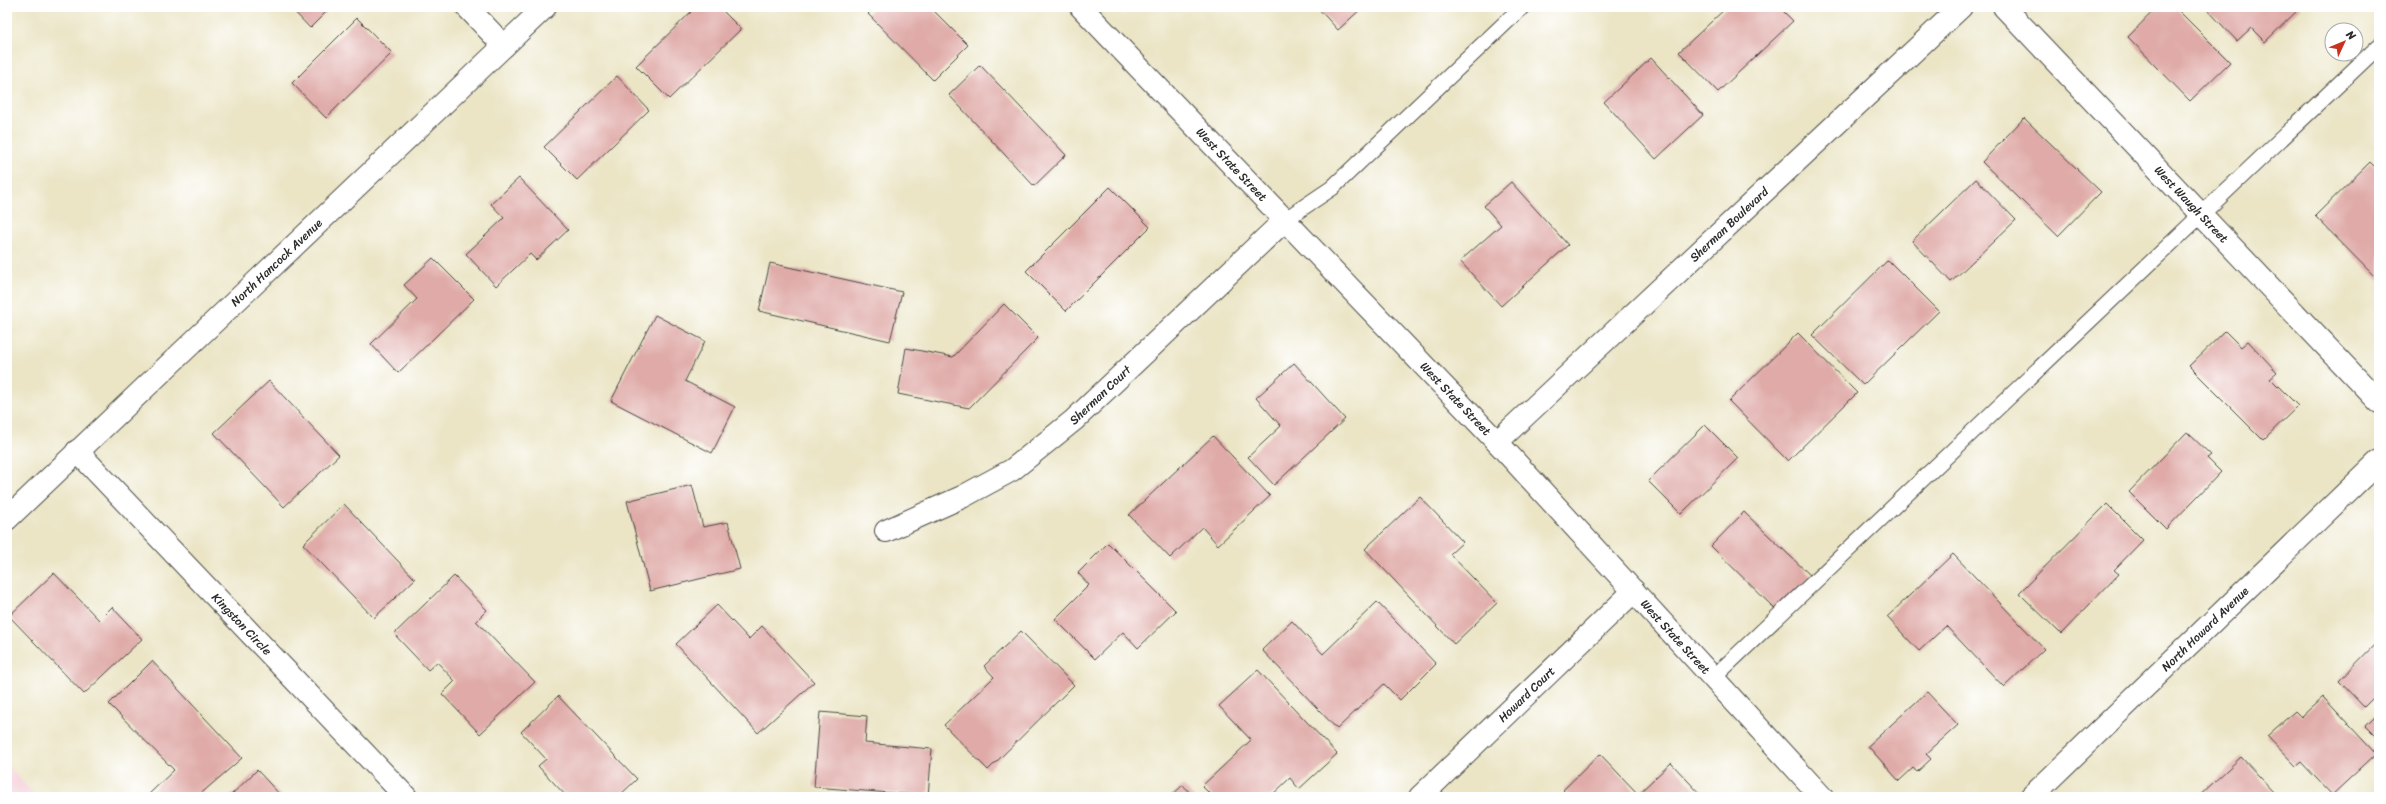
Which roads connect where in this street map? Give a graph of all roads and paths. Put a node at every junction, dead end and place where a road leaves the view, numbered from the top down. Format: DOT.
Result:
graph roads {
  1 [pos="466,7"];
  2 [pos="545,7"];
  3 [pos="1081,7"];
  4 [pos="1522,7"];
  5 [pos="1960,7"];
  6 [pos="2004,7"];
  7 [pos="504,46"];
  8 [pos="2379,46"];
  9 [pos="2202,216"];
  10 [pos="1286,219"];
  11 [pos="2379,402"];
  12 [pos="1497,442"];
  13 [pos="77,451"];
  14 [pos="2379,461"];
  15 [pos="7,518"];
  16 [pos="886,531"];
  17 [pos="1634,592"];
  18 [pos="1713,678"];
  19 [pos="406,797"];
  20 [pos="1420,797"];
  21 [pos="1822,797"];
  22 [pos="2031,797"];
  1 -- 7 [label="street"];
  2 -- 7 [label="street, North Hancock Avenue"];
  3 -- 10 [label="street, West State Street"];
  4 -- 10 [label="lane"];
  5 -- 12 [label="street, Sherman Boulevard"];
  6 -- 9 [label="street, West Waugh Street"];
  7 -- 13 [label="street, North Hancock Avenue"];
  8 -- 9 [label="lane"];
  9 -- 11 [label="street, West Waugh Street"];
  9 -- 18 [label="lane"];
  10 -- 12 [label="street, West State Street"];
  10 -- 16 [label="street, Sherman Court"];
  12 -- 17 [label="street, West State Street"];
  13 -- 15 [label="street, North Hancock Avenue"];
  13 -- 19 [label="street, Kingston Circle"];
  14 -- 22 [label="street, North Howard Avenue"];
  17 -- 18 [label="street, West State Street"];
  17 -- 20 [label="street, Howard Court"];
  18 -- 21 [label="street, West State Street"];
}
